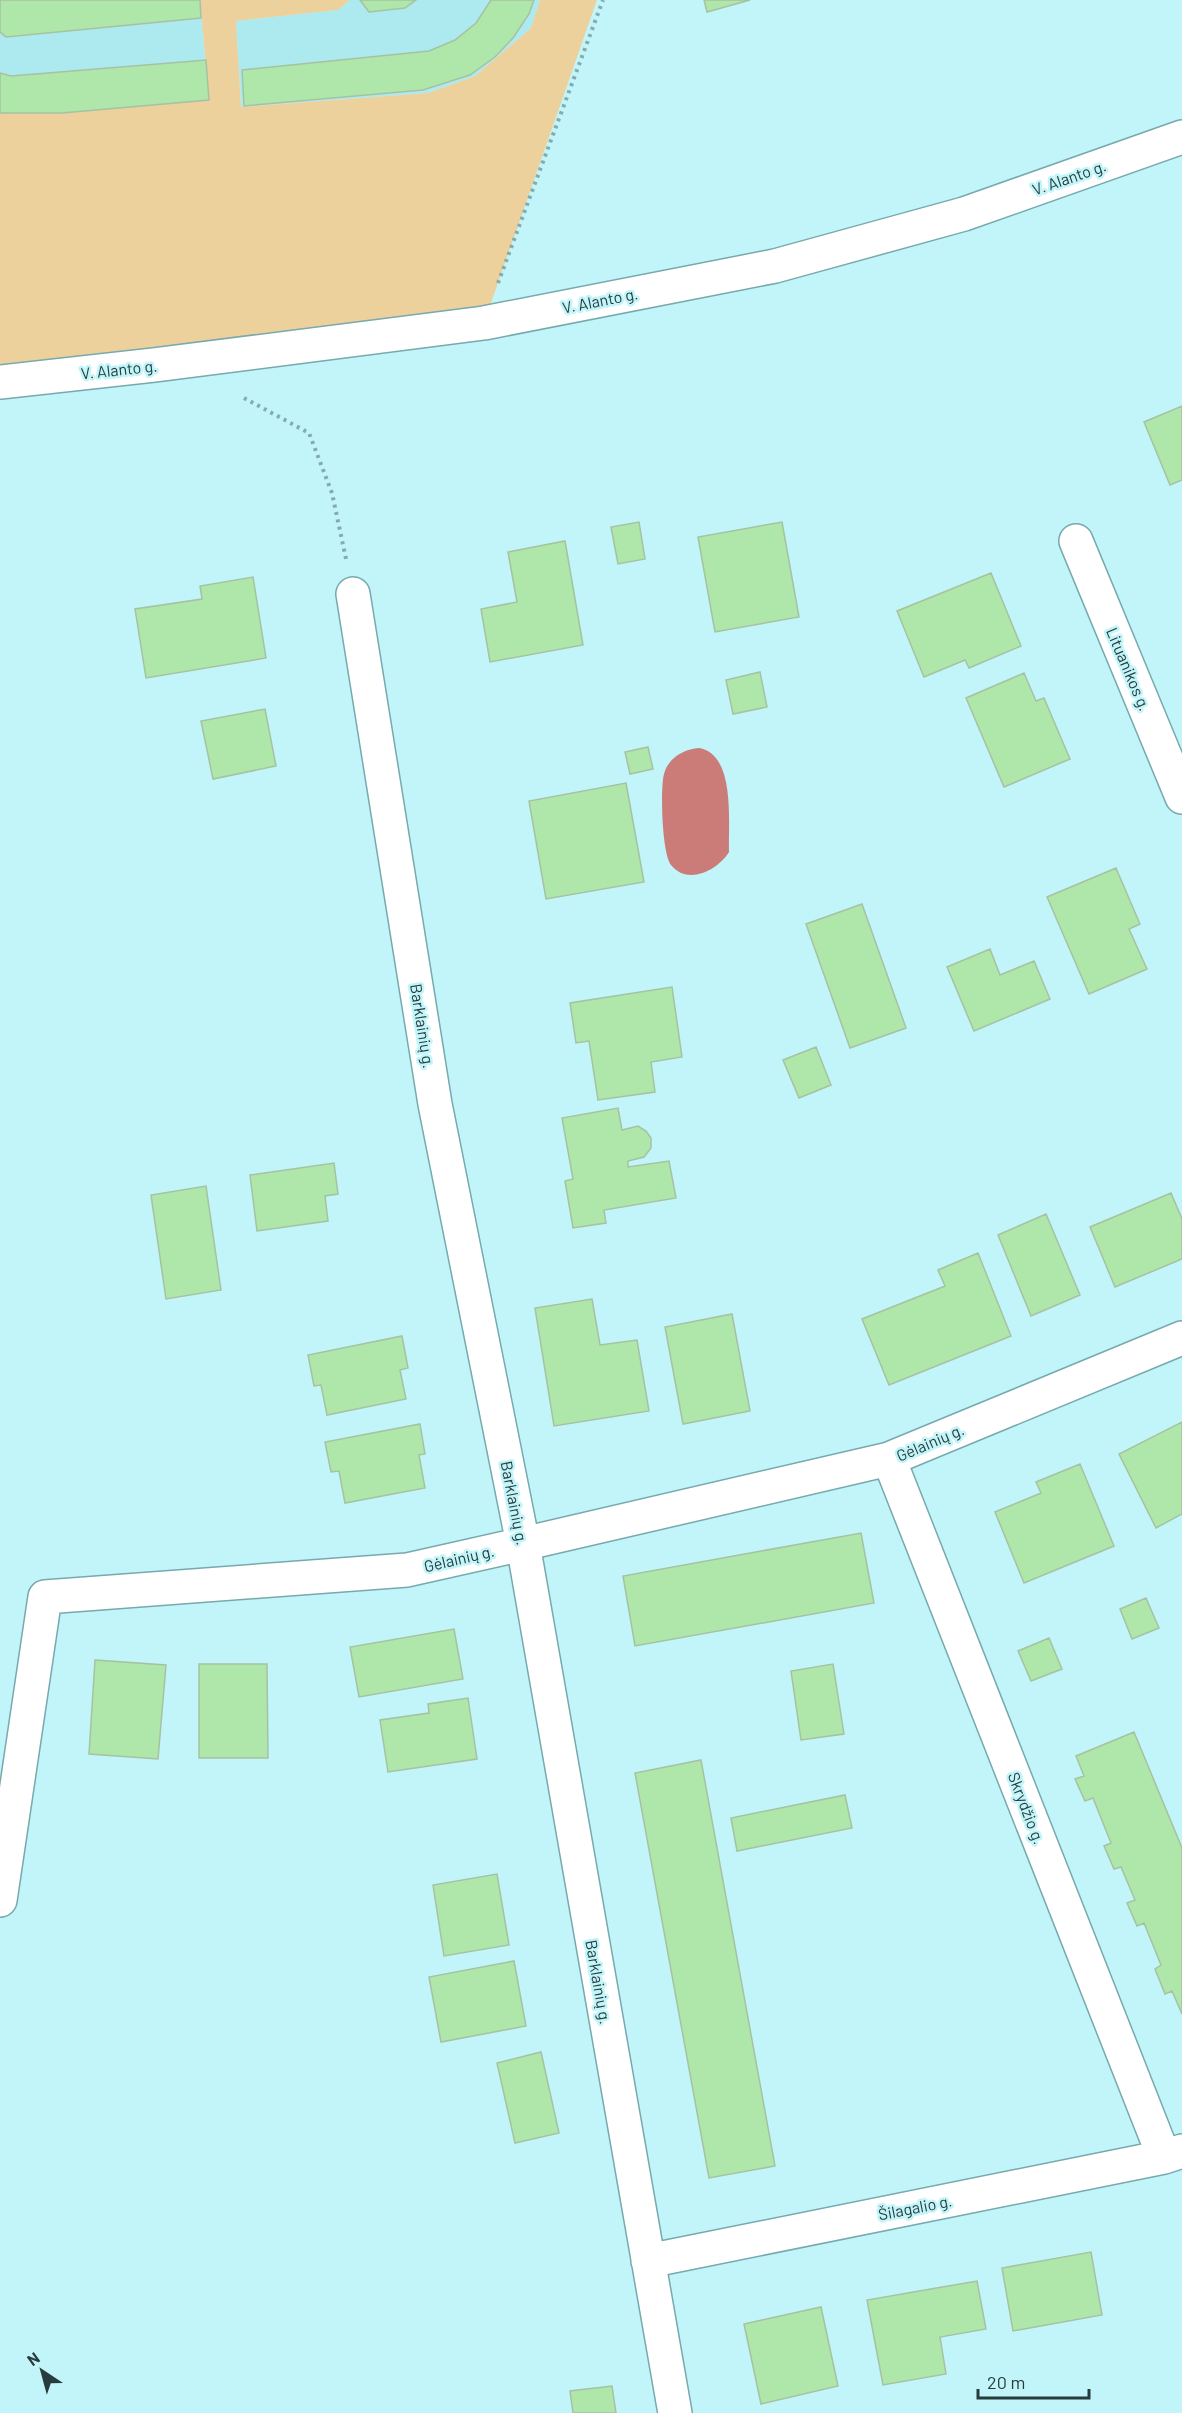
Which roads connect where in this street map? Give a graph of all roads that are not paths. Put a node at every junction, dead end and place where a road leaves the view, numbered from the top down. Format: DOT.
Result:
graph roads {
  1 [pos="1182,137"];
  2 [pos="0,381"];
  3 [pos="1076,541"];
  4 [pos="353,594"];
  5 [pos="1182,797"];
  6 [pos="1182,1338"];
  7 [pos="889,1460"];
  8 [pos="524,1544"];
  9 [pos="0,1900"];
  10 [pos="1173,2154"];
  11 [pos="648,2261"];
  12 [pos="675,2413"];
  1 -- 2 [label="street, V. Alanto g."];
  3 -- 5 [label="street, Lituanikos g."];
  4 -- 8 [label="street, Barklainių g."];
  6 -- 7 [label="street, Gėlainių g."];
  7 -- 8 [label="street, Gėlainių g."];
  7 -- 10 [label="street, Skrydžio g."];
  8 -- 9 [label="street, Gėlainių g."];
  8 -- 11 [label="street, Barklainių g."];
  10 -- 11 [label="street, Šilagalio g."];
  11 -- 12 [label="street, Barklainių g."];
}
